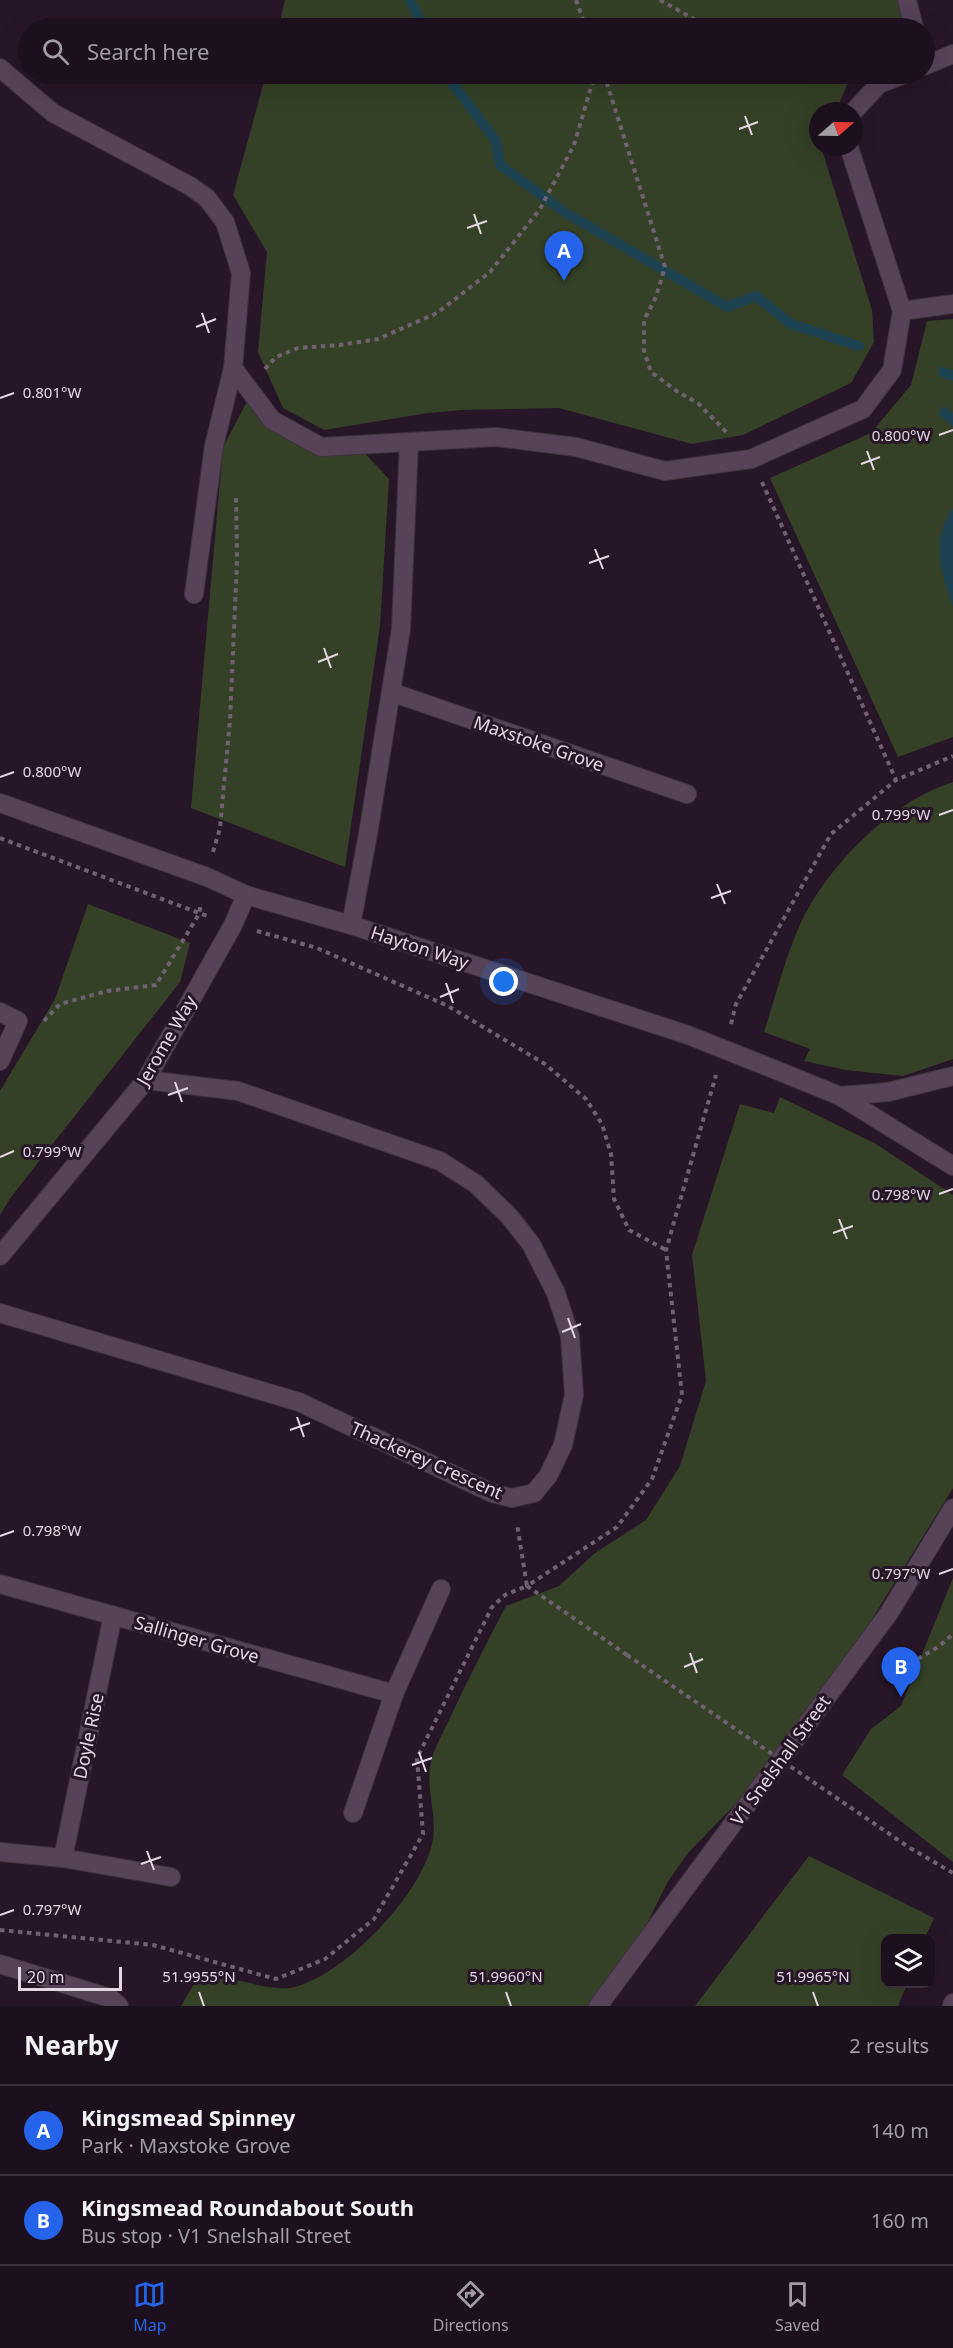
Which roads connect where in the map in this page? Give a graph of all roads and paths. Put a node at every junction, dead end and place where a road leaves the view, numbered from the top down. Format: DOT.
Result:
graph roads {
  1 [pos="576,0"];
  2 [pos="660,0"];
  3 [pos="907,0"];
  4 [pos="582,18"];
  5 [pos="692,18"];
  6 [pos="912,18"];
  7 [pos="953,54"];
  8 [pos="935,58"];
  9 [pos="0,68"];
  10 [pos="18,83"];
  11 [pos="19,84"];
  12 [pos="607,84"];
  13 [pos="879,84"];
  14 [pos="862,102"];
  15 [pos="852,156"];
  16 [pos="953,304"];
  17 [pos="902,311"];
  18 [pos="233,369"];
  19 [pos="409,442"];
  20 [pos="751,459"];
  21 [pos="194,594"];
  22 [pos="391,692"];
  23 [pos="953,756"];
  24 [pos="896,780"];
  25 [pos="687,794"];
  26 [pos="0,803"];
  27 [pos="0,838"];
  28 [pos="246,895"];
  29 [pos="199,914"];
  30 [pos="351,924"];
  31 [pos="233,925"];
  32 [pos="0,1012"];
  33 [pos="730,1026"];
  34 [pos="36,1029"];
  35 [pos="0,1061"];
  36 [pos="717,1071"];
  37 [pos="953,1076"];
  38 [pos="146,1080"];
  39 [pos="840,1096"];
  40 [pos="953,1166"];
  41 [pos="666,1250"];
  42 [pos="0,1256"];
  43 [pos="0,1313"];
  44 [pos="512,1498"];
  45 [pos="953,1508"];
  46 [pos="0,1584"];
  47 [pos="527,1586"];
  48 [pos="441,1589"];
  49 [pos="112,1615"];
  50 [pos="953,1634"];
  51 [pos="918,1659"];
  52 [pos="394,1694"];
  53 [pos="353,1813"];
  54 [pos="0,1852"];
  55 [pos="63,1857"];
  56 [pos="953,1873"];
  57 [pos="171,1877"];
  58 [pos="0,1930"];
  59 [pos="0,1964"];
  60 [pos="119,2006"];
  61 [pos="598,2006"];
  1 -- 4 [label="path"];
  2 -- 5 [label="path"];
  3 -- 6 [label="street"];
  7 -- 8 [label="street"];
  9 -- 10 [label="street"];
  11 -- 18 [label="street"];
  12 -- 20 [label="path"];
  13 -- 14 [label="street"];
  15 -- 17 [label="street"];
  16 -- 17 [label="street"];
  17 -- 20 [label="street"];
  18 -- 19 [label="street"];
  18 -- 21 [label="street"];
  19 -- 20 [label="street"];
  19 -- 22 [label="street"];
  20 -- 24 [label="path"];
  22 -- 25 [label="street, Maxstoke Grove"];
  22 -- 30 [label="street"];
  23 -- 24 [label="path"];
  24 -- 33 [label="path"];
  26 -- 28 [label="street, Hayton Way"];
  27 -- 29 [label="path"];
  28 -- 30 [label="street, Hayton Way"];
  28 -- 31 [label="street, Jerome Way"];
  29 -- 31 [label="path"];
  29 -- 34 [label="path"];
  30 -- 39 [label="street, Hayton Way, bridge"];
  31 -- 38 [label="street, Jerome Way"];
  31 -- 41 [label="path"];
  32 -- 35 [label="street"];
  36 -- 41 [label="path"];
  37 -- 39 [label="street, Hayton Way"];
  38 -- 42 [label="street, Jerome Way"];
  38 -- 44 [label="street, Thackerey Crescent"];
  39 -- 40 [label="street, Hayton Way"];
  41 -- 47 [label="path"];
  43 -- 44 [label="street, Thackerey Crescent"];
  44 -- 47 [label="path"];
  45 -- 61 [label="street, V1 Snelshall Street"];
  46 -- 49 [label="street, Sallinger Grove"];
  47 -- 56 [label="path, bridge"];
  47 -- 58 [label="path"];
  48 -- 52 [label="street"];
  49 -- 52 [label="street, Sallinger Grove"];
  49 -- 55 [label="street, Doyle Rise"];
  50 -- 51 [label="path"];
  52 -- 53 [label="street"];
  54 -- 55 [label="street"];
  55 -- 57 [label="street"];
  59 -- 60 [label="street"];
}
